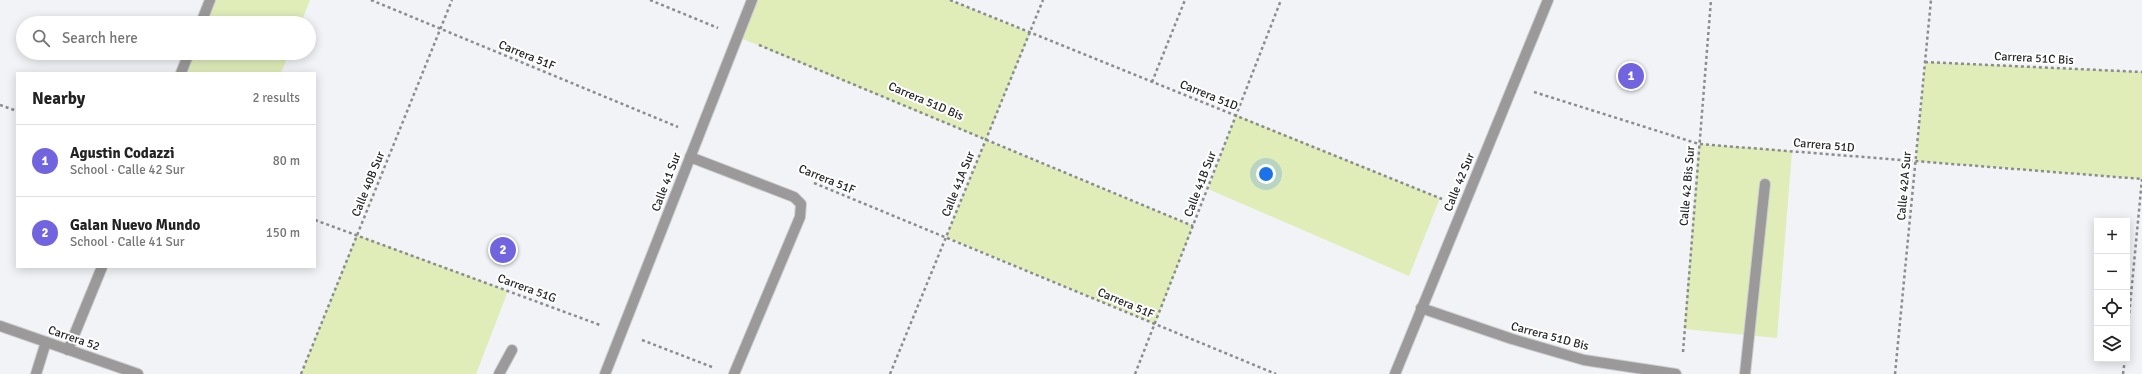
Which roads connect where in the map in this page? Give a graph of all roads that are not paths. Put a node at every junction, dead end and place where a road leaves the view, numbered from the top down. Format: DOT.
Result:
graph roads {
  1 [pos="210,0"];
  2 [pos="752,0"];
  3 [pos="1548,0"];
  4 [pos="204,16"];
  5 [pos="186,60"];
  6 [pos="181,72"];
  7 [pos="690,157"];
  8 [pos="1765,184"];
  9 [pos="102,268"];
  10 [pos="1421,308"];
  11 [pos="0,326"];
  12 [pos="46,342"];
  13 [pos="68,350"];
  14 [pos="512,350"];
  15 [pos="36,374"];
  16 [pos="138,374"];
  17 [pos="499,374"];
  18 [pos="605,374"];
  19 [pos="734,374"];
  20 [pos="1394,374"];
  21 [pos="1676,374"];
  22 [pos="1745,374"];
  1 -- 4 [label="street"];
  2 -- 7 [label="street, Calle 41 Sur"];
  3 -- 10 [label="street, Calle 42 Sur"];
  5 -- 6 [label="street"];
  7 -- 18 [label="street, Calle 41 Sur"];
  7 -- 19 [label="street"];
  8 -- 22 [label="street"];
  9 -- 13 [label="street"];
  10 -- 20 [label="street, Calle 42 Sur"];
  10 -- 21 [label="street, Carrera 51D Bis"];
  11 -- 12 [label="street, Carrera 52"];
  12 -- 13 [label="street, Carrera 52"];
  12 -- 15 [label="street"];
  13 -- 16 [label="street, Carrera 52"];
  14 -- 17 [label="street"];
}
